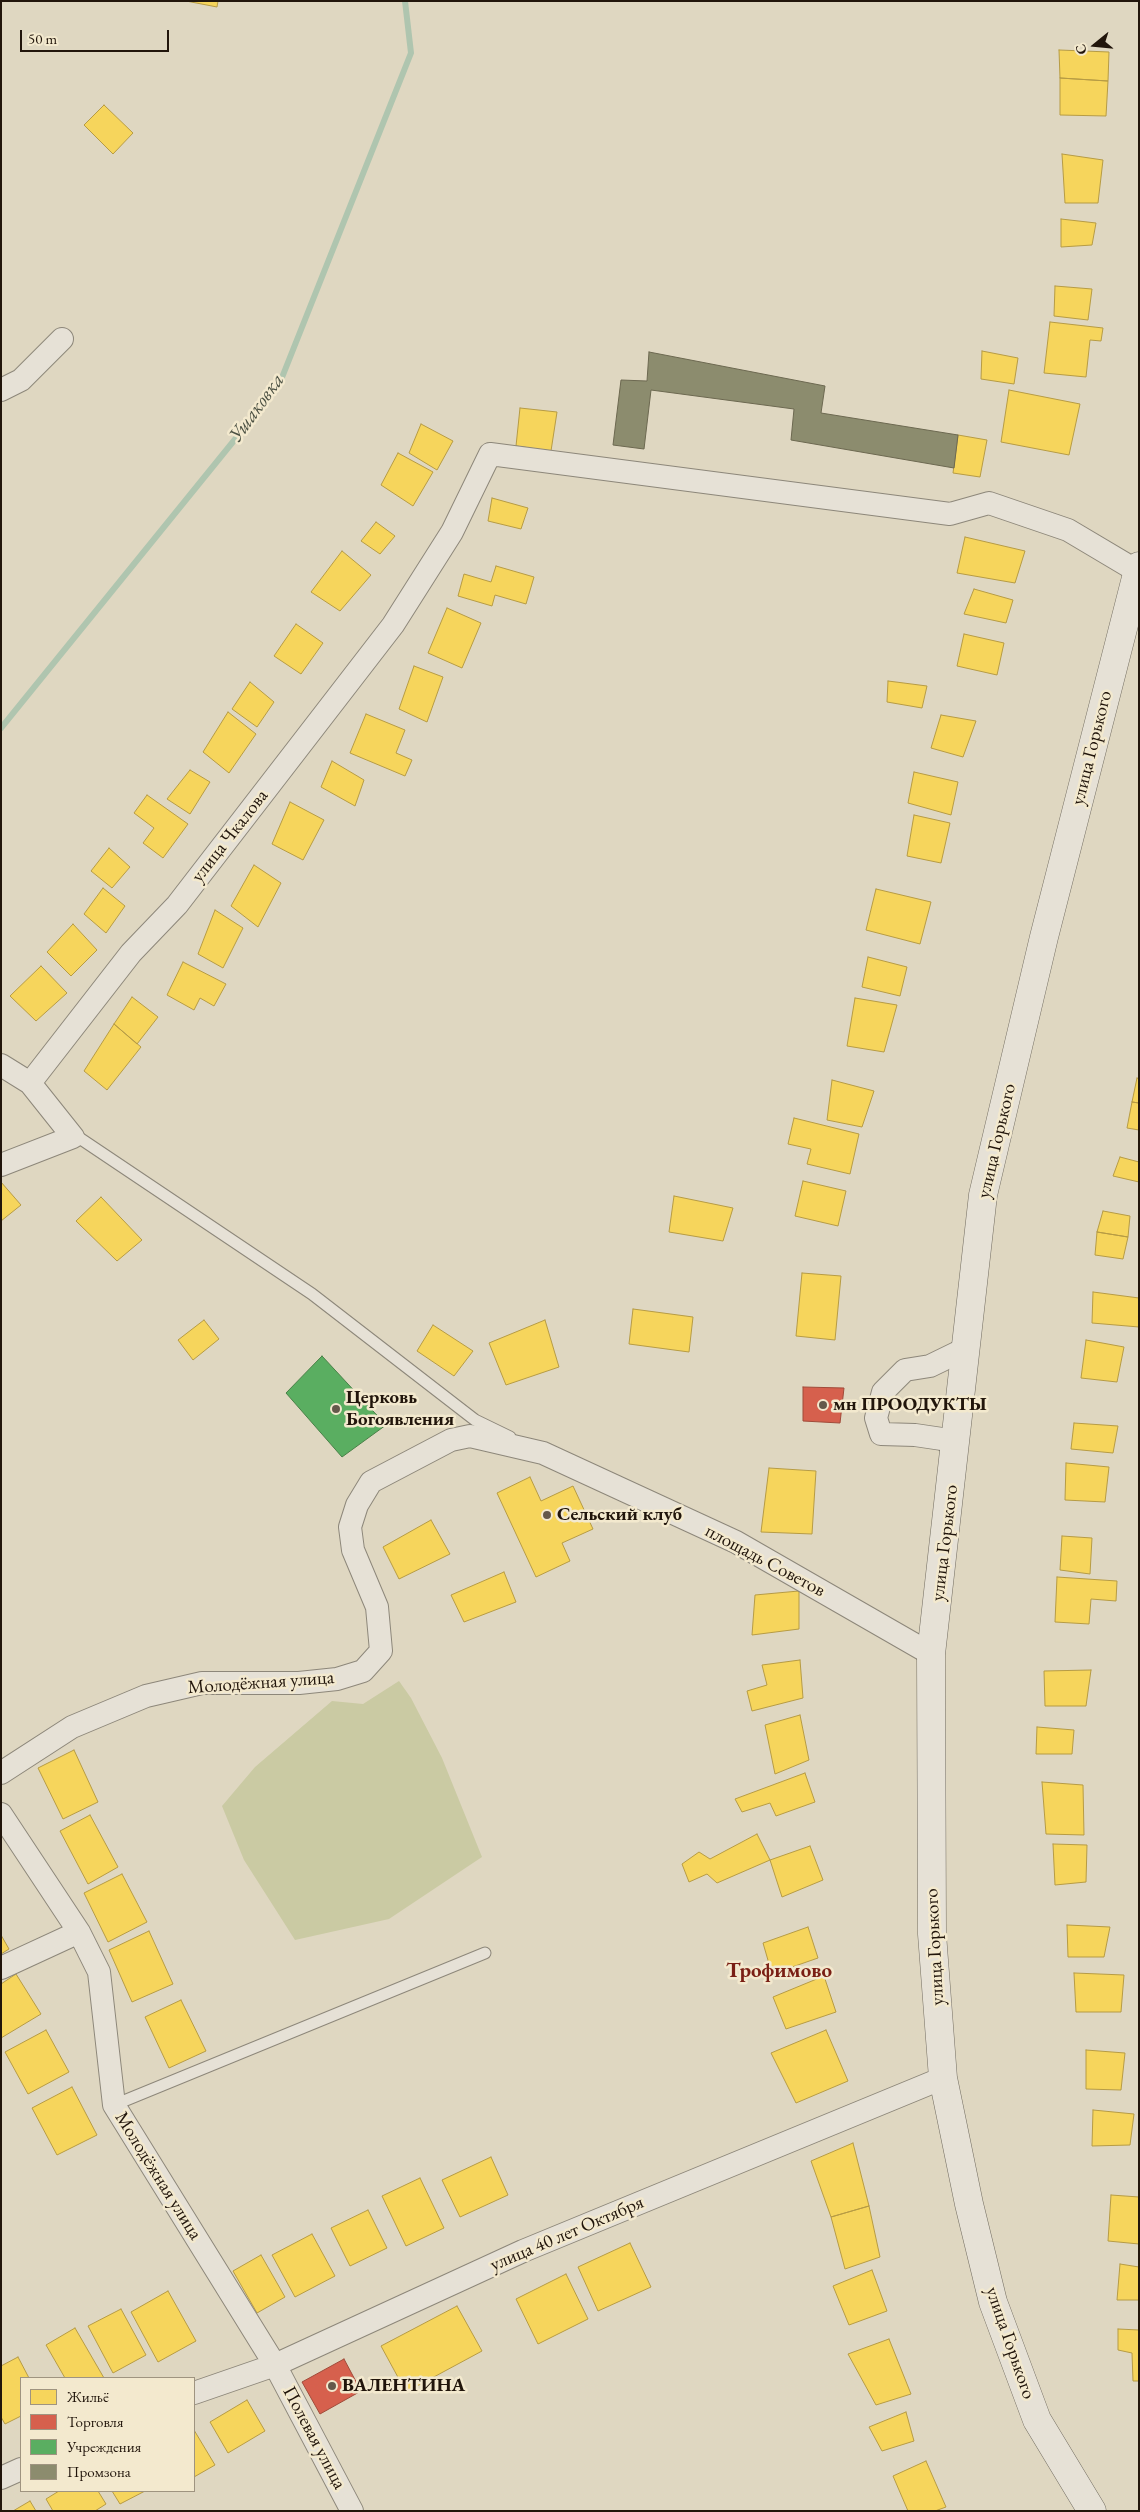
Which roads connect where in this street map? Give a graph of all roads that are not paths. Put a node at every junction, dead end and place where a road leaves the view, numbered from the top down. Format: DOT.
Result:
graph roads {
  1 [pos="62,339"];
  2 [pos="1,390"];
  3 [pos="1138,569"];
  4 [pos="1,1065"];
  5 [pos="30,1083"];
  6 [pos="73,1137"];
  7 [pos="1,1165"];
  8 [pos="967,1348"];
  9 [pos="956,1446"];
  10 [pos="543,1453"];
  11 [pos="381,1651"];
  12 [pos="931,1654"];
  13 [pos="1,1773"];
  14 [pos="1,1814"];
  15 [pos="79,1932"];
  16 [pos="486,1953"];
  17 [pos="1,1968"];
  18 [pos="943,2078"];
  19 [pos="114,2105"];
  20 [pos="275,2366"];
  21 [pos="195,2394"];
  22 [pos="20,2469"];
  23 [pos="1,2478"];
  24 [pos="352,2511"];
  25 [pos="1092,2511"];
  1 -- 2 [label="street"];
  3 -- 5 [label="street, улица Чкалова"];
  3 -- 8 [label="main road, улица Горького"];
  4 -- 5 [label="street"];
  5 -- 6 [label="street"];
  6 -- 7 [label="street"];
  6 -- 10 [label="lane"];
  8 -- 9 [label="main road, улица Горького"];
  8 -- 9 [label="street"];
  9 -- 12 [label="main road, улица Горького"];
  10 -- 11 [label="street, площадь Советов"];
  10 -- 12 [label="street, площадь Советов"];
  11 -- 13 [label="street, Молодёжная улица"];
  12 -- 18 [label="main road, улица Горького"];
  14 -- 15 [label="street, Молодёжная улица"];
  15 -- 17 [label="street"];
  15 -- 19 [label="street, Молодёжная улица"];
  16 -- 19 [label="lane"];
  18 -- 20 [label="street, улица 40 лет Октября"];
  18 -- 25 [label="main road, улица Горького"];
  19 -- 20 [label="street, Молодёжная улица"];
  20 -- 21 [label="street, улица 40 лет Октября"];
  20 -- 24 [label="street, Полевая улица"];
  22 -- 23 [label="street"];
}
